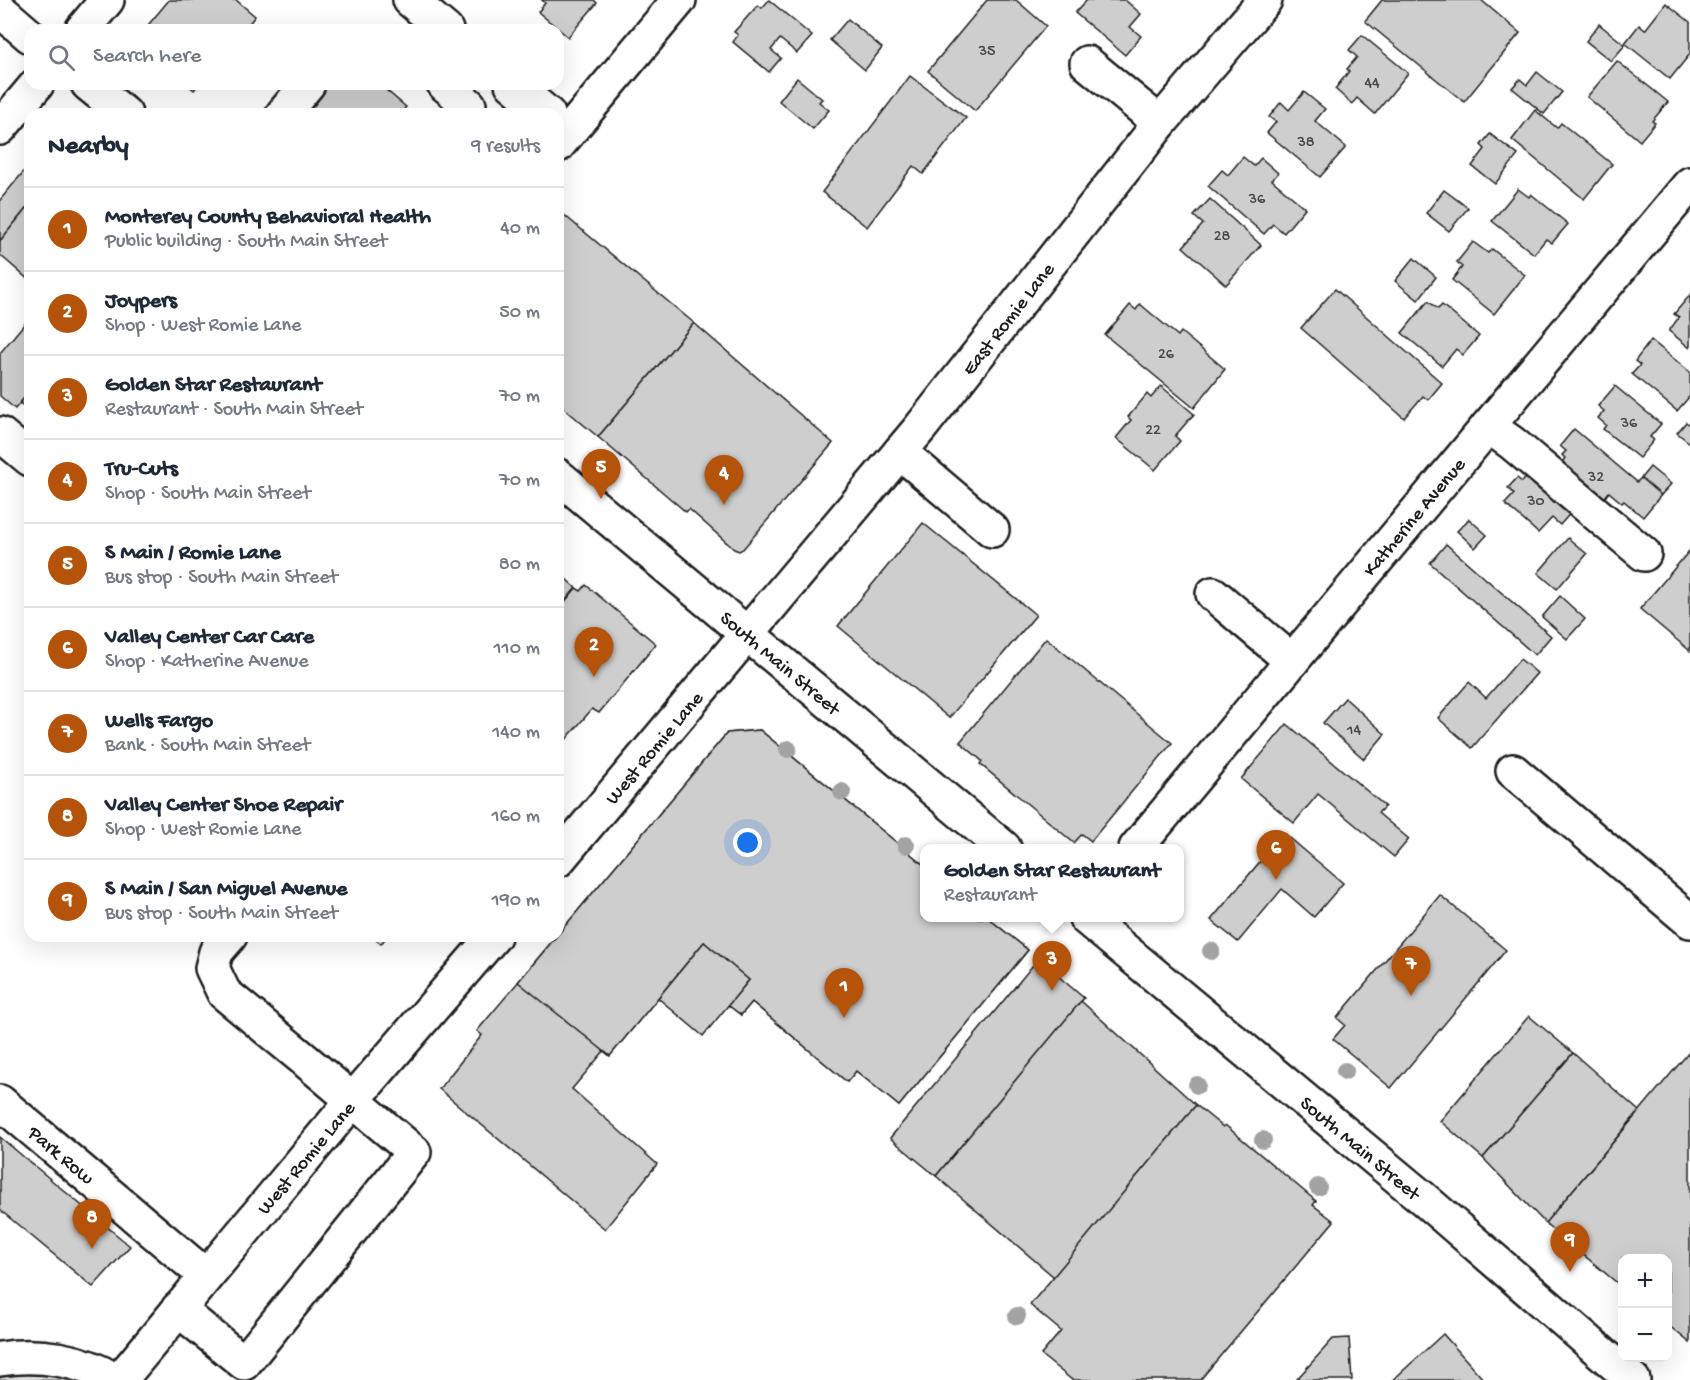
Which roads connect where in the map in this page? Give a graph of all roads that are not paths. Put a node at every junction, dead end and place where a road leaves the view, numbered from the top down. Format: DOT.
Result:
graph roads {
  1 [pos="107,0"];
  2 [pos="410,0"];
  3 [pos="679,0"];
  4 [pos="1265,0"];
  5 [pos="0,10"];
  6 [pos="87,24"];
  7 [pos="439,24"];
  8 [pos="24,31"];
  9 [pos="1087,63"];
  10 [pos="32,90"];
  11 [pos="95,90"];
  12 [pos="303,90"];
  13 [pos="451,90"];
  14 [pos="518,90"];
  15 [pos="469,105"];
  16 [pos="118,108"];
  17 [pos="288,108"];
  18 [pos="537,108"];
  19 [pos="564,122"];
  20 [pos="1160,123"];
  21 [pos="0,128"];
  22 [pos="1690,184"];
  23 [pos="1488,426"];
  24 [pos="0,434"];
  25 [pos="900,452"];
  26 [pos="24,454"];
  27 [pos="564,481"];
  28 [pos="992,530"];
  29 [pos="1644,554"];
  30 [pos="1213,594"];
  31 [pos="747,634"];
  32 [pos="1292,662"];
  33 [pos="1513,771"];
  34 [pos="998,844"];
  35 [pos="1140,844"];
  36 [pos="564,853"];
  37 [pos="1690,921"];
  38 [pos="1091,922"];
  39 [pos="225,942"];
  40 [pos="489,942"];
  41 [pos="353,1100"];
  42 [pos="0,1102"];
  43 [pos="206,1276"];
  44 [pos="178,1309"];
  45 [pos="0,1359"];
  46 [pos="114,1380"];
  47 [pos="120,1380"];
  48 [pos="1633,1380"];
  1 -- 6 [label="main road"];
  2 -- 7 [label="main road"];
  3 -- 19 [label="main road"];
  4 -- 20 [label="main road, East Romie Lane"];
  5 -- 8 [label="main road"];
  9 -- 20 [label="main road"];
  10 -- 21 [label="main road"];
  11 -- 16 [label="main road"];
  12 -- 17 [label="main road"];
  13 -- 15 [label="main road"];
  14 -- 18 [label="main road"];
  20 -- 25 [label="main road, East Romie Lane"];
  22 -- 23 [label="main road, Katherine Avenue"];
  23 -- 29 [label="main road"];
  23 -- 32 [label="main road, Katherine Avenue"];
  24 -- 26 [label="main road"];
  25 -- 28 [label="main road"];
  25 -- 31 [label="main road, East Romie Lane"];
  27 -- 31 [label="main road, South Main Street"];
  30 -- 32 [label="main road"];
  31 -- 34 [label="main road, South Main Street"];
  31 -- 36 [label="main road, West Romie Lane"];
  32 -- 35 [label="main road, Katherine Avenue"];
  33 -- 37 [label="main road"];
  38 -- 48 [label="main road, South Main Street"];
  39 -- 41 [label="main road"];
  40 -- 41 [label="main road, West Romie Lane"];
  41 -- 43 [label="main road, West Romie Lane"];
  41 -- 44 [label="main road"];
  42 -- 43 [label="main road, Park Row"];
  43 -- 44 [label="main road, West Romie Lane"];
  44 -- 47 [label="main road, West Romie Lane"];
  45 -- 46 [label="main road"];
}
